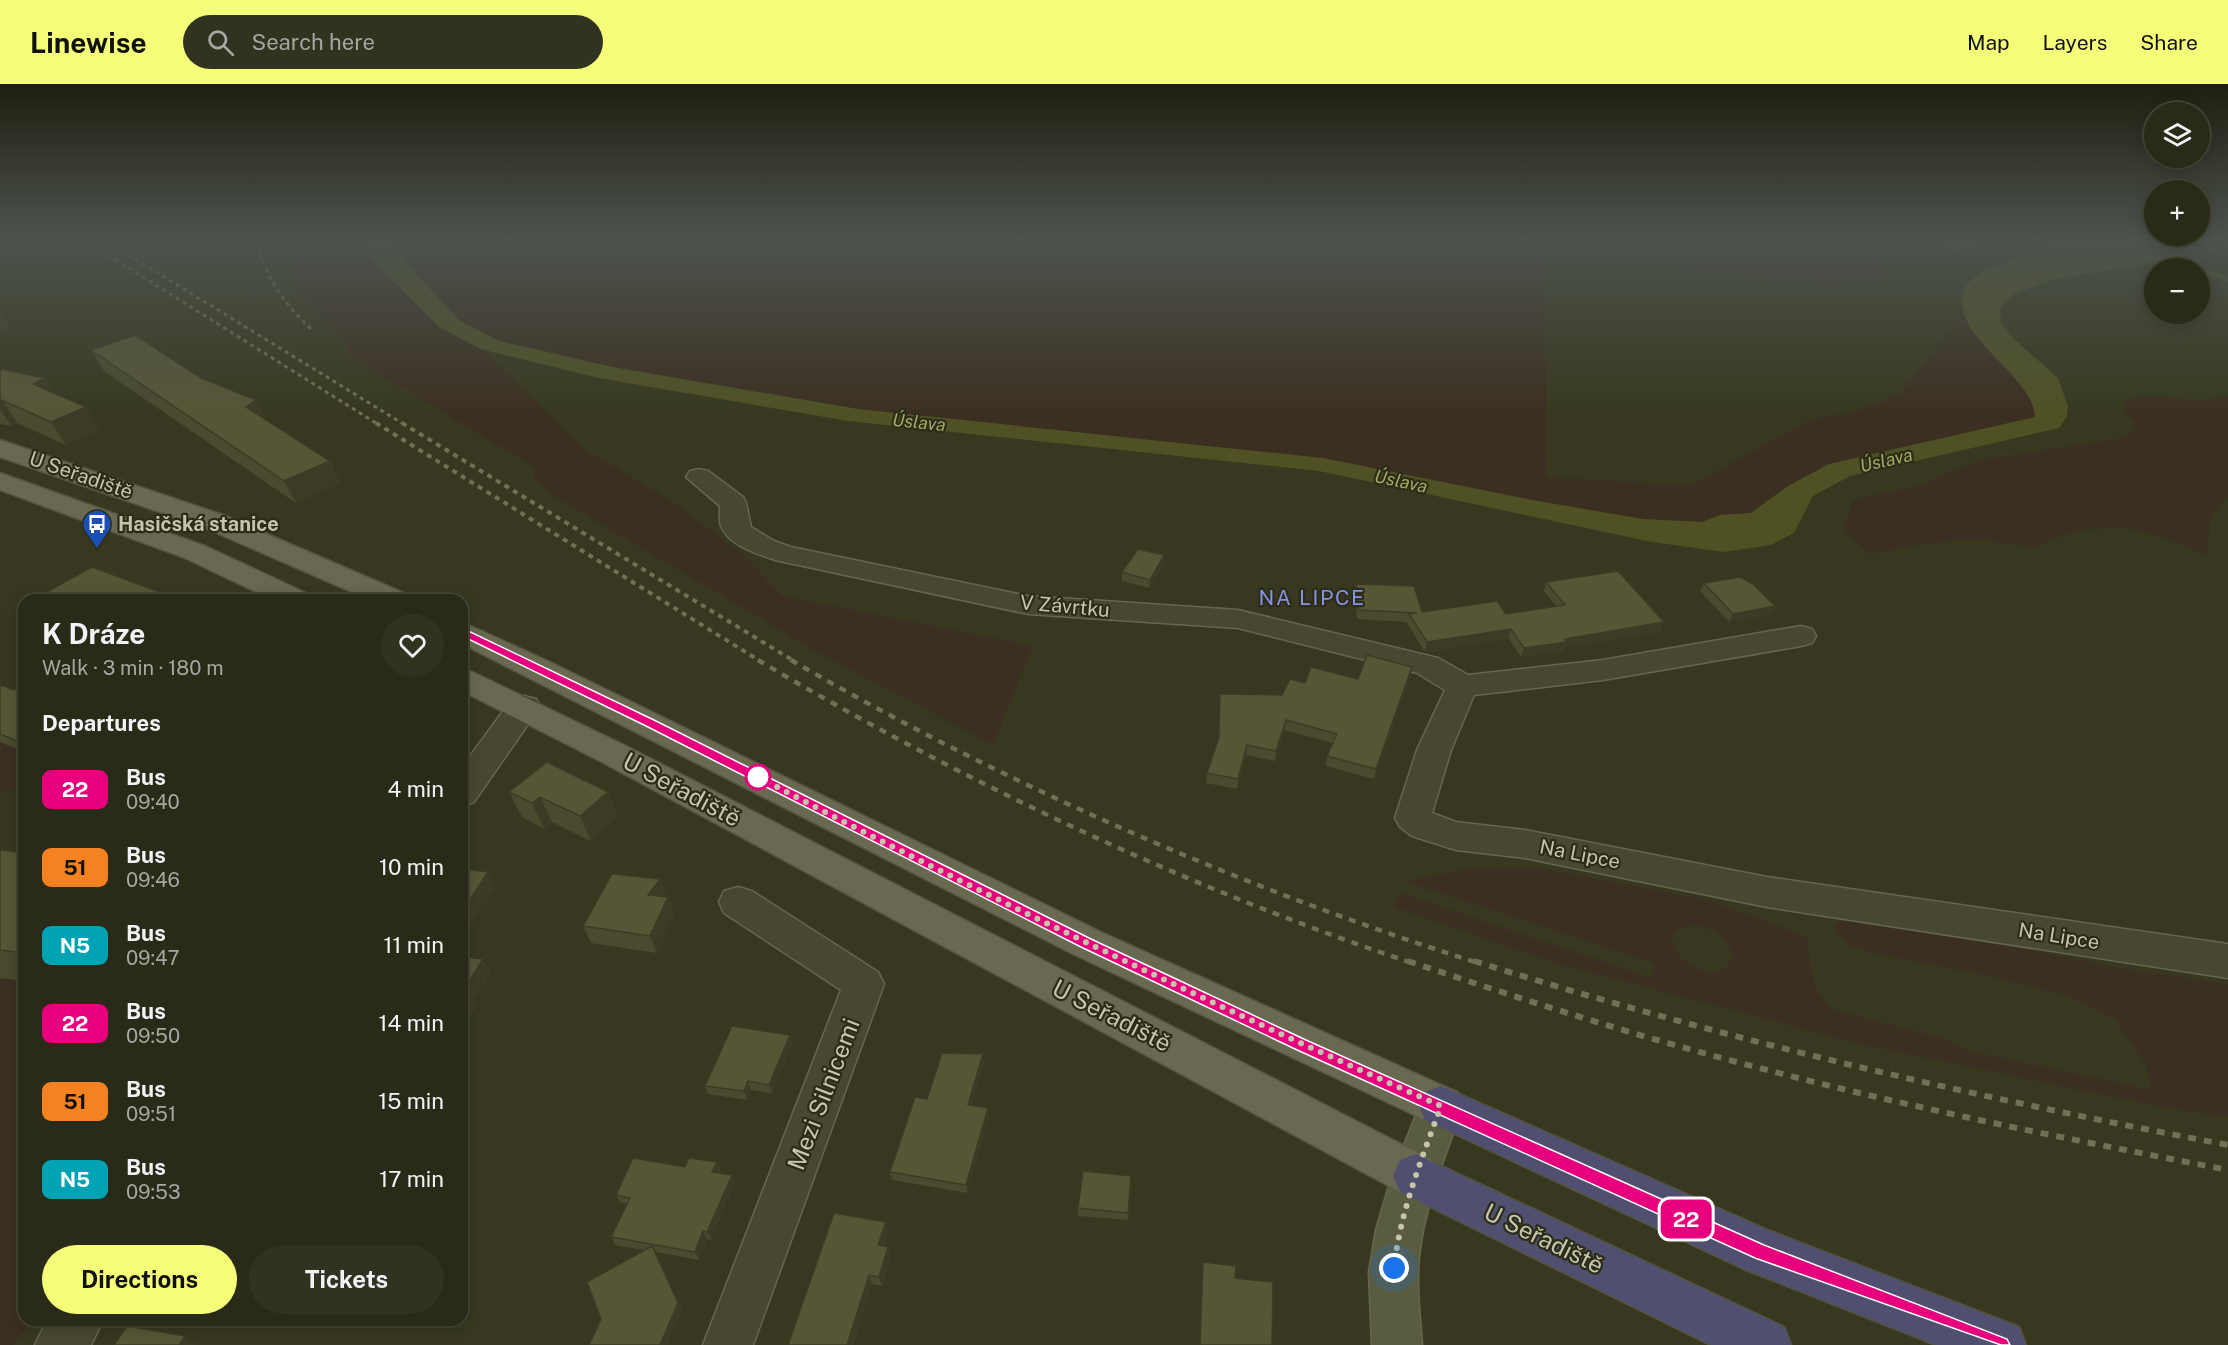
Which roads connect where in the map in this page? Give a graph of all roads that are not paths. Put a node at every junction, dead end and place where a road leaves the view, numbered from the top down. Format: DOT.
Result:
graph roads {
  1 [pos="0,448"];
  2 [pos="699,477"];
  3 [pos="0,481"];
  4 [pos="284,594"];
  5 [pos="381,594"];
  6 [pos="468,635"];
  7 [pos="1801,636"];
  8 [pos="468,681"];
  9 [pos="1463,686"];
  10 [pos="524,707"];
  11 [pos="468,785"];
  12 [pos="738,902"];
  13 [pos="2228,961"];
  14 [pos="1441,1106"];
  15 [pos="1416,1176"];
  16 [pos="74,1326"];
  17 [pos="60,1345"];
  18 [pos="729,1345"];
  19 [pos="1397,1345"];
  20 [pos="1766,1345"];
  21 [pos="2001,1345"];
  1 -- 5 [label="main road, U Seřadiště"];
  2 -- 9 [label="street, V Závrtku"];
  3 -- 4 [label="main road, U Seřadiště"];
  6 -- 14 [label="main road, U Seřadiště"];
  7 -- 9 [label="street"];
  8 -- 10 [label="main road, U Seřadiště"];
  9 -- 13 [label="street, Na Lipce"];
  10 -- 11 [label="street"];
  10 -- 15 [label="main road, U Seřadiště"];
  12 -- 18 [label="street, Mezi Silnicemi"];
  14 -- 15 [label="street"];
  14 -- 21 [label="highway, U Seřadiště"];
  15 -- 19 [label="street"];
  15 -- 20 [label="highway, U Seřadiště"];
  16 -- 17 [label="street"];
}
